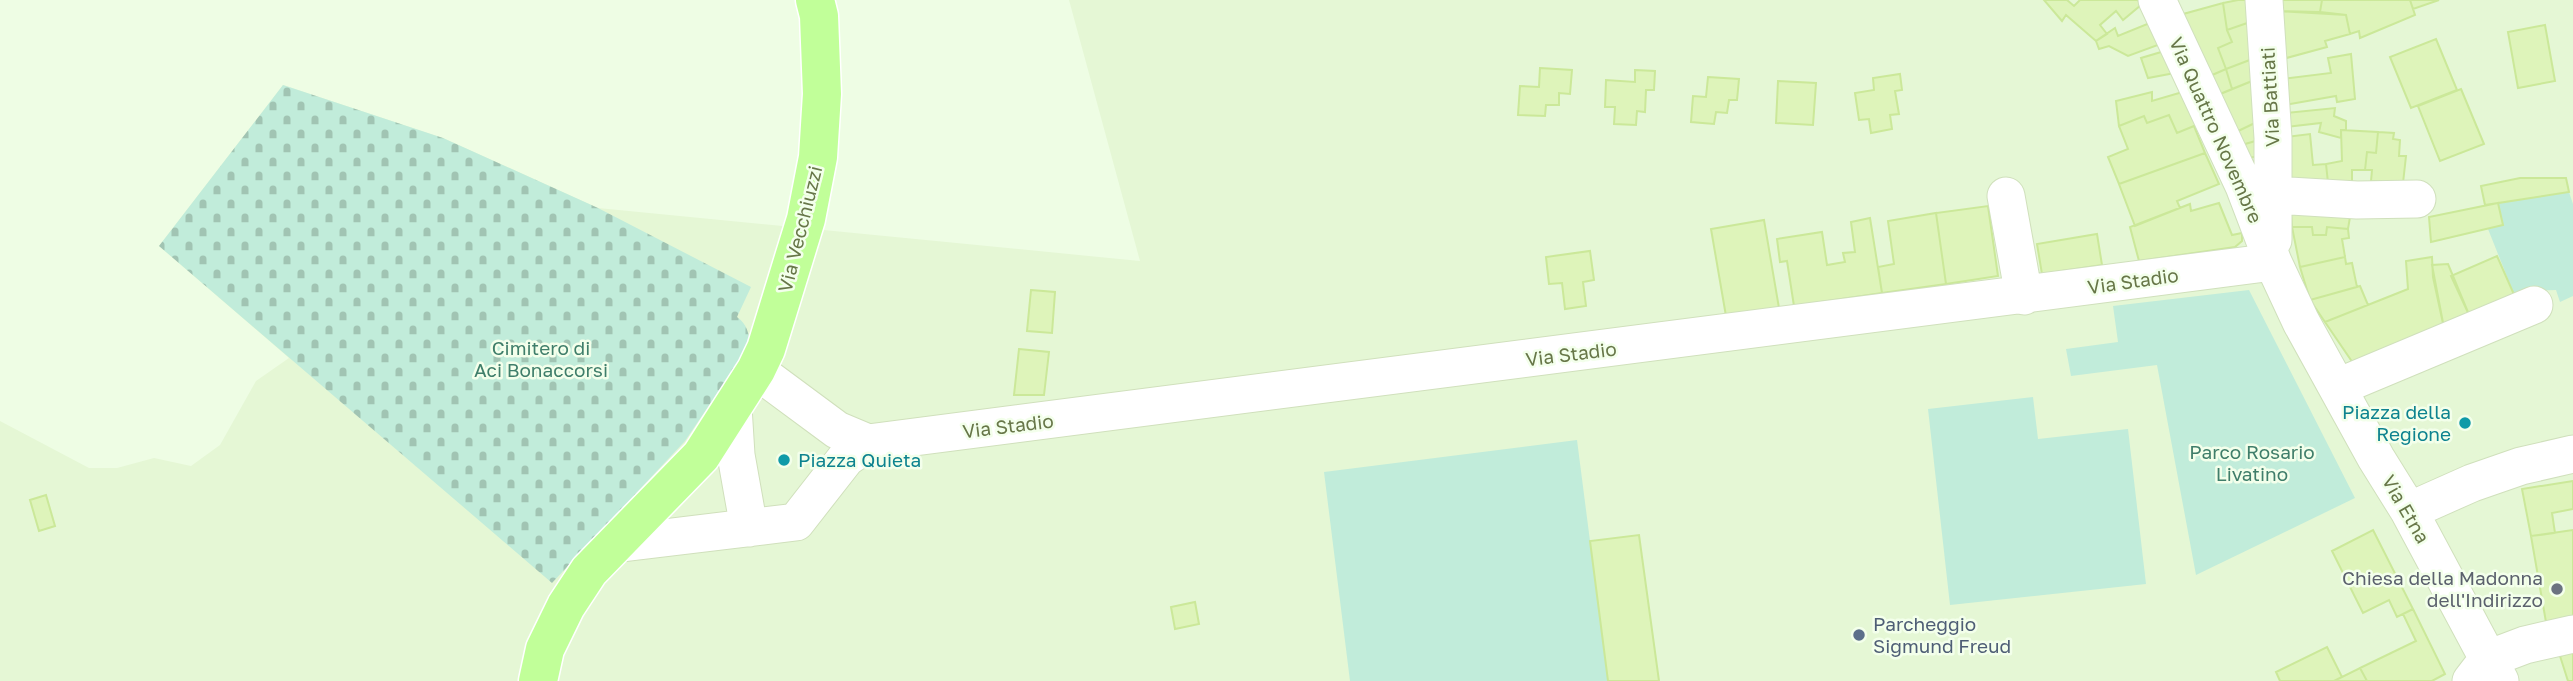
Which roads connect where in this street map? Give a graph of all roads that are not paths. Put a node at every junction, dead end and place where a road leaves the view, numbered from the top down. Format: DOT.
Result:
graph roads {
  1 [pos="815,0"];
  2 [pos="2157,0"];
  3 [pos="2264,0"];
  4 [pos="2006,196"];
  5 [pos="2261,197"];
  6 [pos="2417,199"];
  7 [pos="2273,262"];
  8 [pos="2025,296"];
  9 [pos="2534,305"];
  10 [pos="756,370"];
  11 [pos="2338,387"];
  12 [pos="733,407"];
  13 [pos="868,443"];
  14 [pos="2573,454"];
  15 [pos="2409,511"];
  16 [pos="750,528"];
  17 [pos="614,544"];
  18 [pos="2573,634"];
  19 [pos="2486,674"];
  20 [pos="538,681"];
  1 -- 10 [label="main road, Via Vecchiuzzi"];
  2 -- 5 [label="street, Via Quattro Novembre"];
  3 -- 5 [label="street, Via Battiati"];
  4 -- 8 [label="street"];
  5 -- 6 [label="street"];
  5 -- 7 [label="street, Via Quattro Novembre"];
  7 -- 8 [label="street, Via Stadio"];
  7 -- 11 [label="street, Via Etna"];
  8 -- 13 [label="street, Via Stadio"];
  9 -- 11 [label="street"];
  10 -- 12 [label="main road, Via Vecchiuzzi"];
  10 -- 13 [label="street"];
  11 -- 15 [label="street, Via Etna"];
  12 -- 16 [label="street"];
  12 -- 17 [label="main road, Via Vecchiuzzi"];
  13 -- 16 [label="street"];
  14 -- 15 [label="street"];
  15 -- 19 [label="street, Via Etna"];
  16 -- 17 [label="street"];
  17 -- 20 [label="main road, Via Vecchiuzzi"];
  18 -- 19 [label="street"];
}
